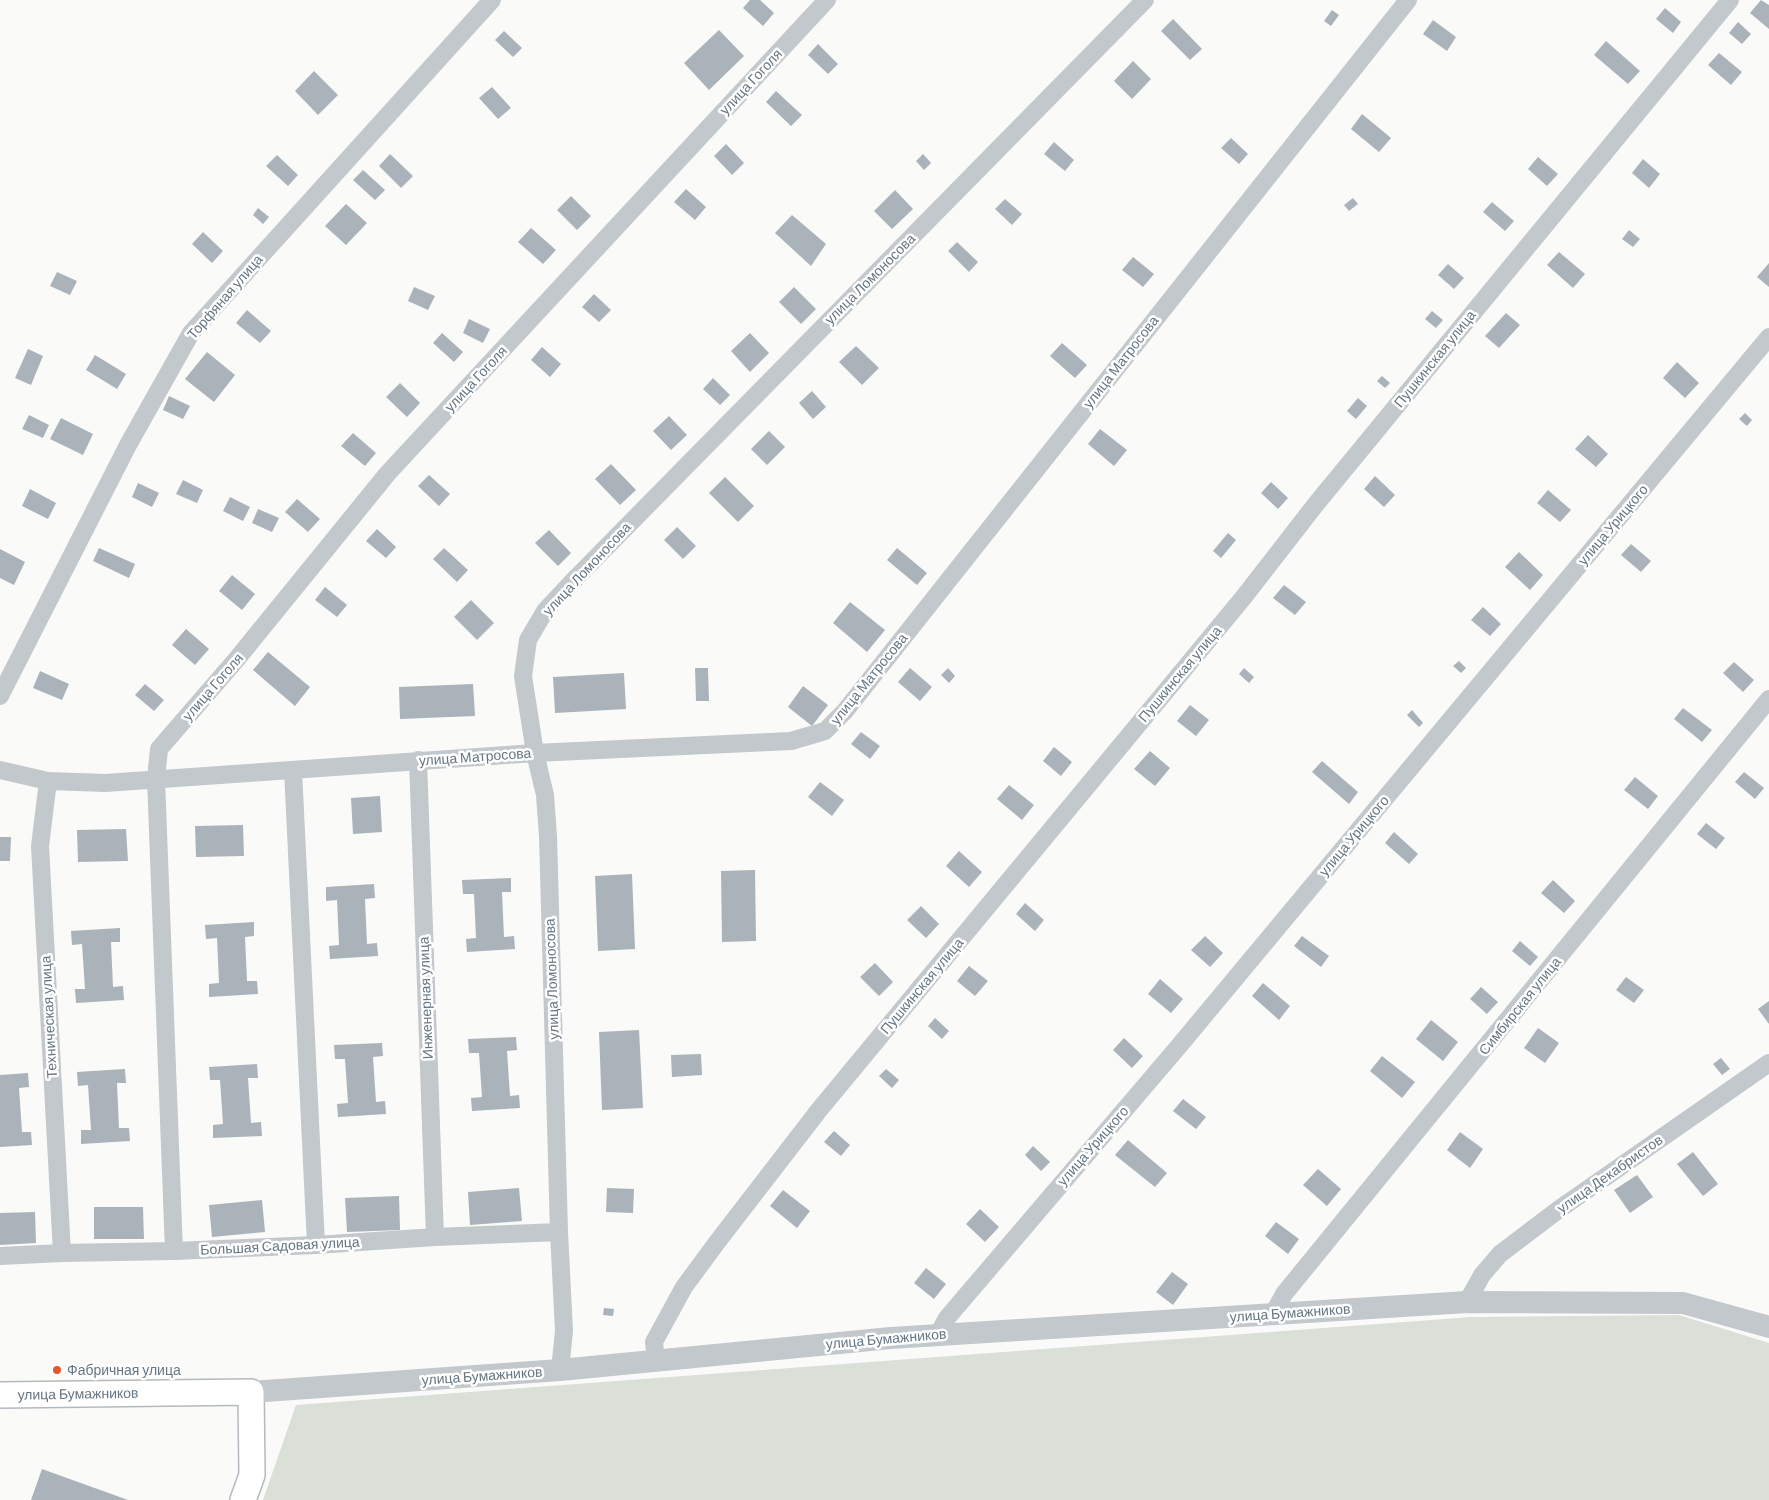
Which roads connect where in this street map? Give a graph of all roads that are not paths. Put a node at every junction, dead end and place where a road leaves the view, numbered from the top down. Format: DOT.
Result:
graph roads {
  1 [pos="492,0"];
  2 [pos="827,0"];
  3 [pos="1145,0"];
  4 [pos="1408,0"];
  5 [pos="1730,0"];
  6 [pos="1769,337"];
  7 [pos="0,696"];
  8 [pos="1769,699"];
  9 [pos="535,753"];
  10 [pos="418,760"];
  11 [pos="0,770"];
  12 [pos="293,770"];
  13 [pos="156,778"];
  14 [pos="48,781"];
  15 [pos="1769,1063"];
  16 [pos="559,1232"];
  17 [pos="434,1237"];
  18 [pos="316,1244"];
  19 [pos="174,1251"];
  20 [pos="62,1253"];
  21 [pos="0,1256"];
  22 [pos="1467,1302"];
  23 [pos="1273,1314"];
  24 [pos="1769,1327"];
  25 [pos="938,1335"];
  26 [pos="656,1361"];
  27 [pos="560,1370"];
  28 [pos="251,1392"];
  29 [pos="0,1396"];
  30 [pos="243,1500"];
  1 -- 7 [label="street, Торфяная улица"];
  2 -- 13 [label="street, улица Гоголя"];
  3 -- 9 [label="street, улица Ломоносова"];
  4 -- 9 [label="street, улица Матросова"];
  5 -- 26 [label="street, Пушкинская улица"];
  6 -- 25 [label="street, улица Урицкого"];
  8 -- 23 [label="street, Симбирская улица"];
  9 -- 10 [label="street, улица Матросова"];
  9 -- 16 [label="street, улица Ломоносова"];
  10 -- 12 [label="street, улица Матросова"];
  10 -- 17 [label="street, Инженерная улица"];
  11 -- 14 [label="street, улица Матросова"];
  12 -- 13 [label="street, улица Матросова"];
  12 -- 18 [label="street"];
  13 -- 14 [label="street, улица Матросова"];
  13 -- 19 [label="street"];
  14 -- 20 [label="street, Техническая улица"];
  15 -- 22 [label="street, улица Декабристов"];
  16 -- 17 [label="street, Большая Садовая улица"];
  16 -- 27 [label="street, улица Ломоносова"];
  17 -- 18 [label="street, Большая Садовая улица"];
  18 -- 19 [label="street, Большая Садовая улица"];
  19 -- 20 [label="street, Большая Садовая улица"];
  20 -- 21 [label="street, Большая Садовая улица"];
  22 -- 23 [label="street, улица Бумажников"];
  22 -- 24 [label="street, улица Бумажников"];
  23 -- 25 [label="street, улица Бумажников"];
  25 -- 26 [label="street, улица Бумажников"];
  26 -- 27 [label="street, улица Бумажников"];
  27 -- 28 [label="street, улица Бумажников"];
  28 -- 29 [label="main road, улица Бумажников"];
  28 -- 30 [label="main road"];
}
